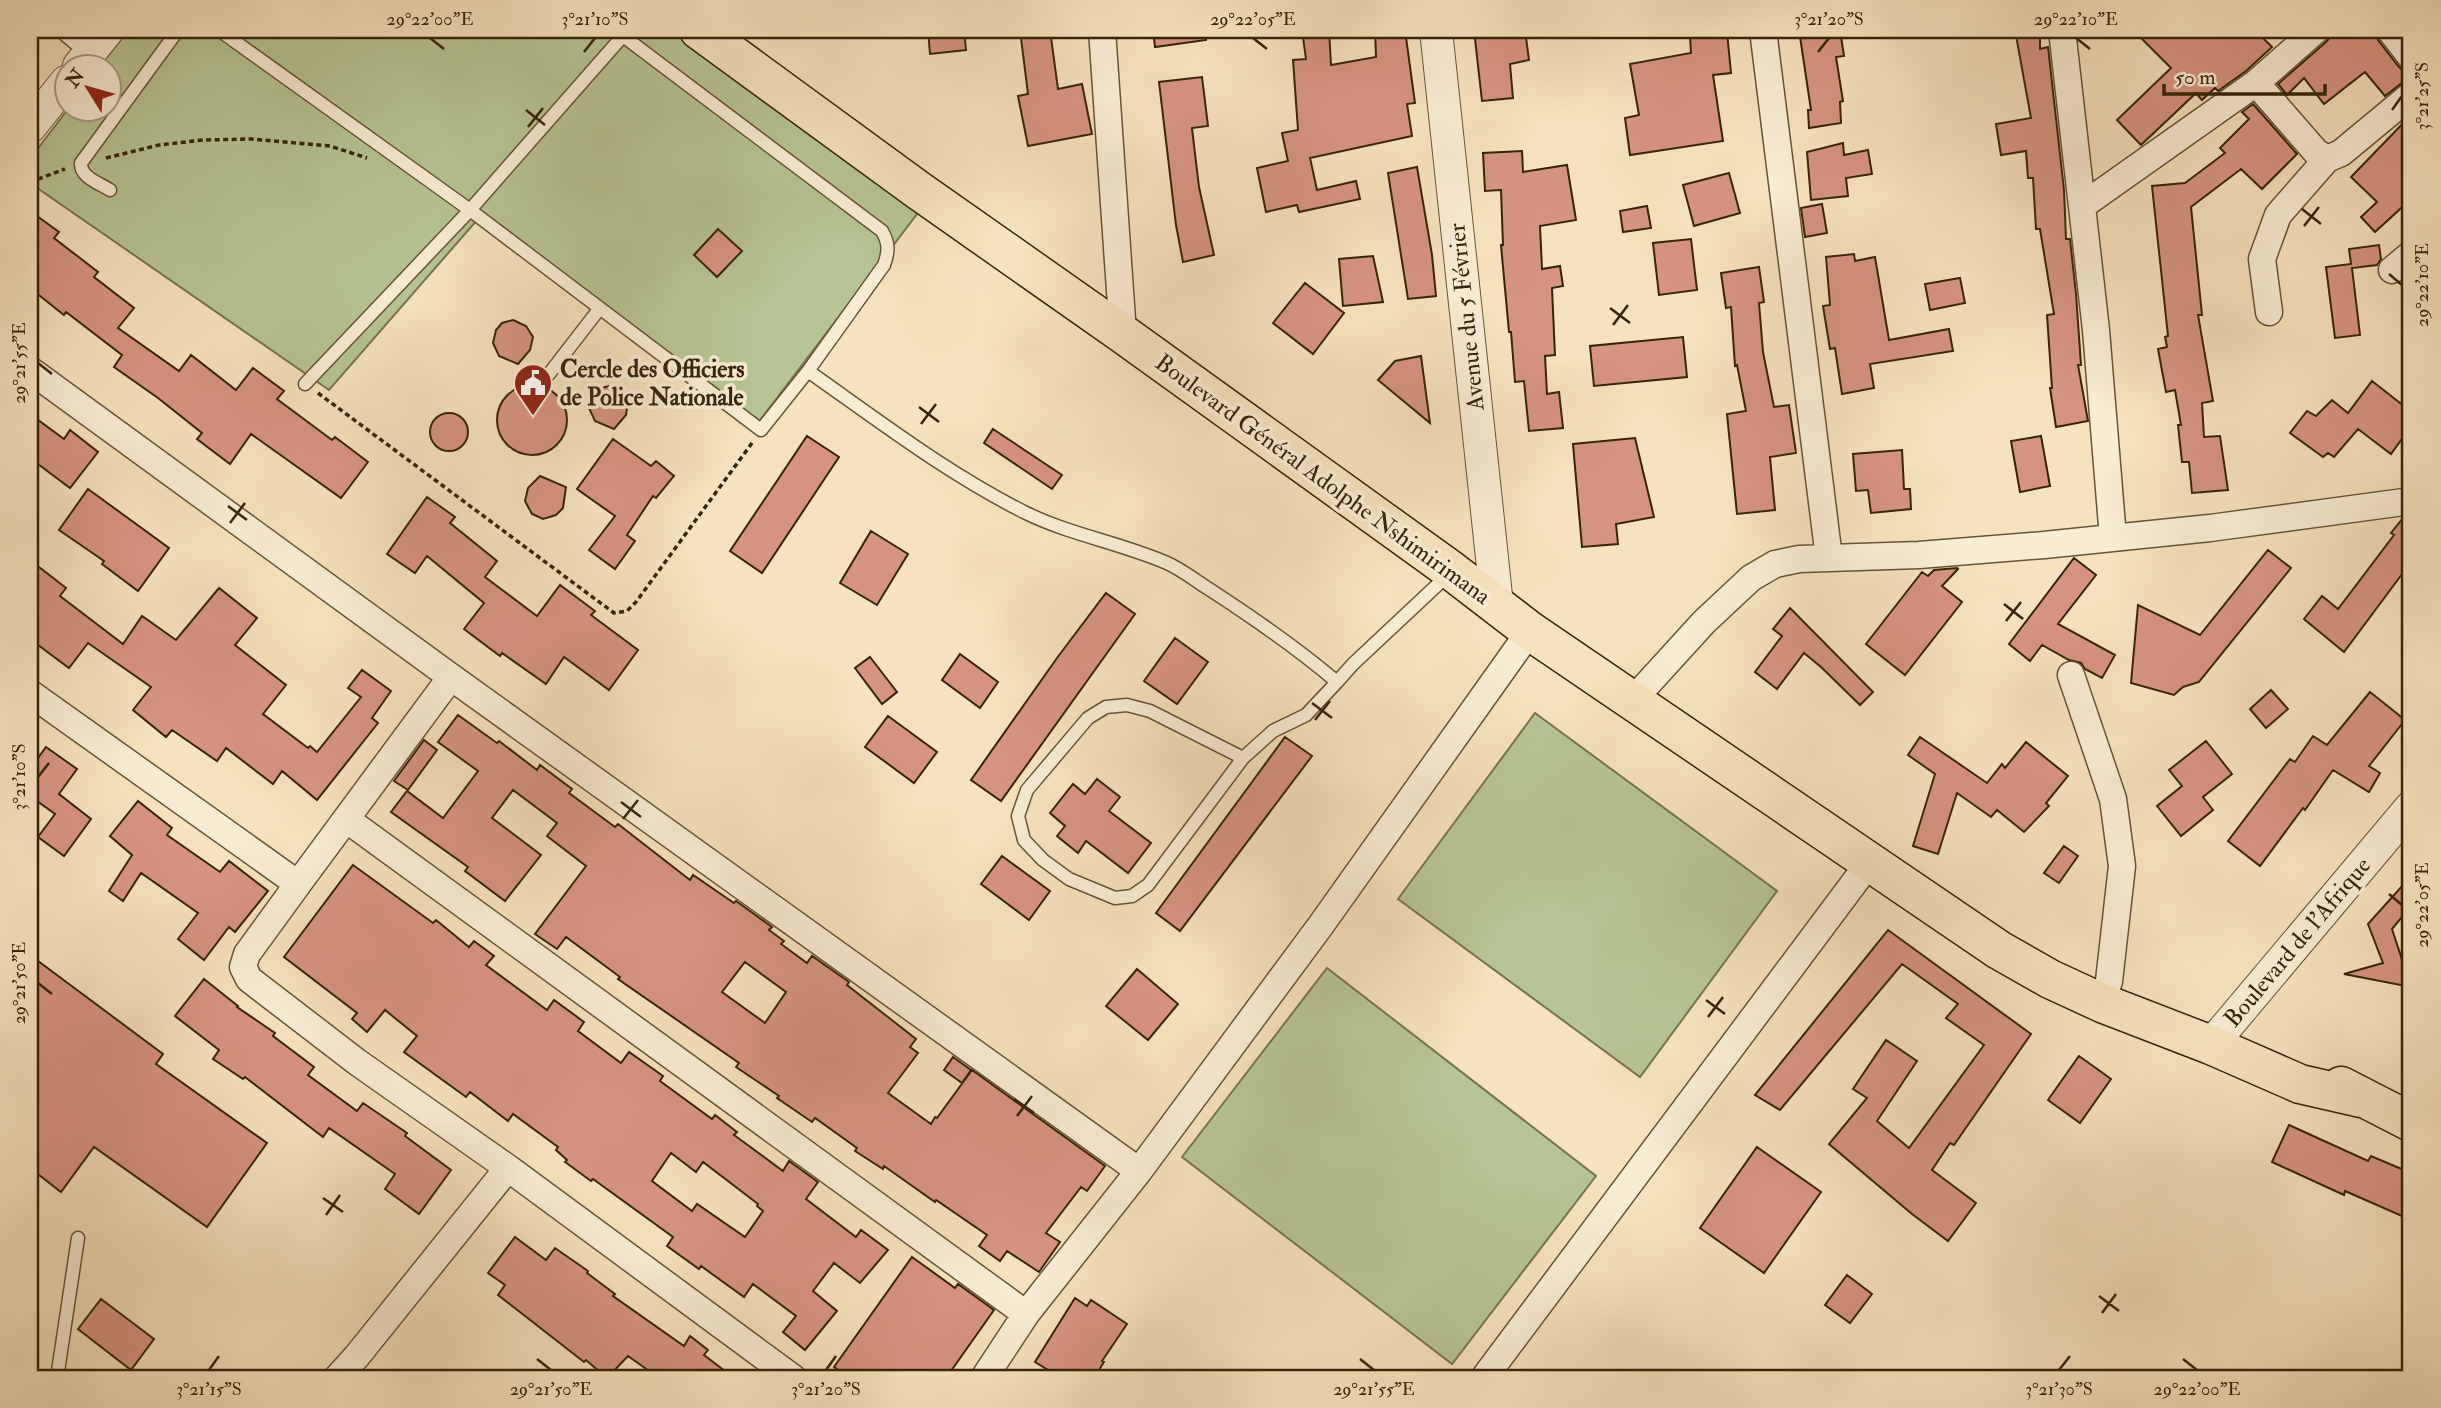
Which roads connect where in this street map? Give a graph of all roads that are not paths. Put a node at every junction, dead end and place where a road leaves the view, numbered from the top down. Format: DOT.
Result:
graph roads {
  1 [pos="178,30"];
  2 [pos="219,30"];
  3 [pos="699,30"];
  4 [pos="1102,30"];
  5 [pos="1436,30"];
  6 [pos="1763,30"];
  7 [pos="2062,30"];
  8 [pos="2316,30"];
  9 [pos="2390,30"];
  10 [pos="625,33"];
  11 [pos="2411,57"];
  12 [pos="2256,83"];
  13 [pos="2411,95"];
  14 [pos="52,100"];
  15 [pos="30,127"];
  16 [pos="2327,159"];
  17 [pos="110,190"];
  18 [pos="2082,206"];
  19 [pos="470,210"];
  20 [pos="600,308"];
  21 [pos="2269,312"];
  22 [pos="1123,334"];
  23 [pos="30,370"];
  24 [pos="808,370"];
  25 [pos="549,374"];
  26 [pos="305,384"];
  27 [pos="2411,501"];
  28 [pos="2113,538"];
  29 [pos="1829,558"];
  30 [pos="1452,571"];
  31 [pos="1497,605"];
  32 [pos="1530,631"];
  33 [pos="2071,675"];
  34 [pos="451,677"];
  35 [pos="1337,682"];
  36 [pos="30,693"];
  37 [pos="1632,701"];
  38 [pos="1243,758"];
  39 [pos="2411,807"];
  40 [pos="345,819"];
  41 [pos="1869,863"];
  42 [pos="298,884"];
  43 [pos="2106,992"];
  44 [pos="2218,1036"];
  45 [pos="2411,1122"];
  46 [pos="508,1168"];
  47 [pos="1139,1171"];
  48 [pos="78,1238"];
  49 [pos="1026,1314"];
  50 [pos="57,1378"];
  51 [pos="337,1378"];
  52 [pos="793,1378"];
  53 [pos="984,1378"];
  54 [pos="1484,1378"];
  1 -- 17 [label="lane"];
  2 -- 19 [label="lane"];
  3 -- 22 [label="main road, Boulevard Général Adolphe Nshimirimana"];
  4 -- 22 [label="street"];
  5 -- 31 [label="street, Avenue du 5 Février"];
  6 -- 29 [label="street"];
  7 -- 18 [label="street"];
  8 -- 12 [label="street"];
  9 -- 11 [label="street"];
  10 -- 19 [label="lane"];
  10 -- 24 [label="lane"];
  12 -- 16 [label="street"];
  12 -- 18 [label="street"];
  13 -- 16 [label="street"];
  14 -- 15 [label="street"];
  16 -- 21 [label="street"];
  18 -- 28 [label="street"];
  19 -- 20 [label="lane"];
  19 -- 26 [label="lane"];
  20 -- 24 [label="lane"];
  20 -- 25 [label="lane"];
  22 -- 30 [label="main road, Boulevard Général Adolphe Nshimirimana"];
  23 -- 34 [label="street"];
  24 -- 35 [label="lane"];
  27 -- 28 [label="street"];
  28 -- 29 [label="street"];
  29 -- 37 [label="street"];
  30 -- 31 [label="main road, Boulevard Général Adolphe Nshimirimana"];
  30 -- 35 [label="lane"];
  31 -- 32 [label="main road, Boulevard Général Adolphe Nshimirimana"];
  32 -- 37 [label="main road, Boulevard Général Adolphe Nshimirimana"];
  32 -- 47 [label="street"];
  33 -- 43 [label="street"];
  34 -- 40 [label="street"];
  34 -- 47 [label="street"];
  35 -- 38 [label="lane"];
  36 -- 42 [label="street"];
  37 -- 41 [label="main road, Boulevard Général Adolphe Nshimirimana"];
  38 -- 38 [label="lane"];
  39 -- 44 [label="street, Boulevard de l'Afrique"];
  40 -- 42 [label="street"];
  40 -- 49 [label="street"];
  41 -- 43 [label="main road, Boulevard Général Adolphe Nshimirimana"];
  41 -- 54 [label="street"];
  42 -- 46 [label="street"];
  43 -- 44 [label="main road, Boulevard Général Adolphe Nshimirimana"];
  44 -- 45 [label="main road, Boulevard Général Adolphe Nshimirimana"];
  46 -- 51 [label="street"];
  46 -- 52 [label="street"];
  47 -- 49 [label="street"];
  48 -- 50 [label="lane"];
  49 -- 53 [label="street"];
}
